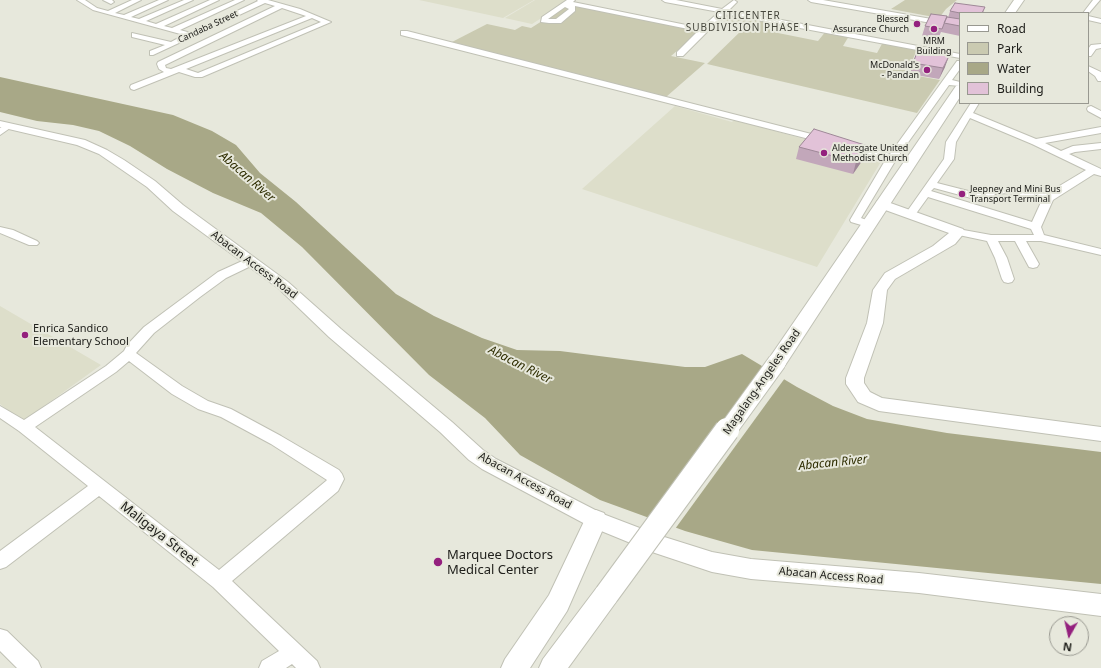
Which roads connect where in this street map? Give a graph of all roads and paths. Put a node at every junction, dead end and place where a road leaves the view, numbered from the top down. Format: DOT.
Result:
graph roads {
  1 [pos="80,0"];
  2 [pos="138,0"];
  3 [pos="165,0"];
  4 [pos="190,0"];
  5 [pos="216,0"];
  6 [pos="241,0"];
  7 [pos="665,0"];
  8 [pos="811,0"];
  9 [pos="826,0"];
  10 [pos="1019,0"];
  11 [pos="1097,0"];
  12 [pos="111,1"];
  13 [pos="262,1"];
  14 [pos="736,1"];
  15 [pos="568,3"];
  16 [pos="280,6"];
  17 [pos="864,6"];
  18 [pos="95,9"];
  19 [pos="724,11"];
  20 [pos="1011,12"];
  21 [pos="1087,12"];
  22 [pos="108,13"];
  23 [pos="312,16"];
  24 [pos="125,17"];
  25 [pos="1089,18"];
  26 [pos="140,21"];
  27 [pos="1101,21"];
  28 [pos="959,25"];
  29 [pos="157,26"];
  30 [pos="173,30"];
  31 [pos="703,30"];
  32 [pos="404,32"];
  33 [pos="135,34"];
  34 [pos="190,35"];
  35 [pos="175,43"];
  36 [pos="199,46"];
  37 [pos="1101,46"];
  38 [pos="153,53"];
  39 [pos="1089,53"];
  40 [pos="680,54"];
  41 [pos="1101,54"];
  42 [pos="959,56"];
  43 [pos="1090,64"];
  44 [pos="959,66"];
  45 [pos="179,69"];
  46 [pos="171,72"];
  47 [pos="1100,76"];
  48 [pos="954,85"];
  49 [pos="134,87"];
  50 [pos="974,104"];
  51 [pos="930,107"];
  52 [pos="1091,109"];
  53 [pos="945,110"];
  54 [pos="969,114"];
  55 [pos="1101,116"];
  56 [pos="3,128"];
  57 [pos="1101,130"];
  58 [pos="1035,142"];
  59 [pos="1101,146"];
  60 [pos="1062,154"];
  61 [pos="892,158"];
  62 [pos="1101,163"];
  63 [pos="1093,169"];
  64 [pos="928,188"];
  65 [pos="1048,198"];
  66 [pos="986,199"];
  67 [pos="882,204"];
  68 [pos="981,209"];
  69 [pos="911,213"];
  70 [pos="868,224"];
  71 [pos="1036,226"];
  72 [pos="0,230"];
  73 [pos="958,232"];
  74 [pos="1018,237"];
  75 [pos="991,238"];
  76 [pos="1041,238"];
  77 [pos="33,243"];
  78 [pos="1101,252"];
  79 [pos="251,261"];
  80 [pos="1033,264"];
  81 [pos="1008,279"];
  82 [pos="129,354"];
  83 [pos="0,411"];
  84 [pos="24,428"];
  85 [pos="1101,434"];
  86 [pos="99,487"];
  87 [pos="596,520"];
  88 [pos="0,561"];
  89 [pos="219,581"];
  90 [pos="1101,605"];
  91 [pos="0,638"];
  92 [pos="294,652"];
  93 [pos="31,668"];
  94 [pos="269,668"];
  95 [pos="310,668"];
  96 [pos="514,668"];
  97 [pos="552,668"];
  1 -- 18 [label="street"];
  2 -- 22 [label="street"];
  3 -- 24 [label="street"];
  4 -- 26 [label="street"];
  5 -- 29 [label="street"];
  6 -- 30 [label="street"];
  7 -- 19 [label="street"];
  8 -- 17 [label="street"];
  9 -- 17 [label="street"];
  10 -- 20 [label="main road"];
  11 -- 21 [label="street"];
  12 -- 18 [label="street"];
  13 -- 16 [label="street"];
  13 -- 34 [label="street, Candaba Street"];
  14 -- 19 [label="street"];
  15 -- 15 [label="street"];
  15 -- 31 [label="street"];
  16 -- 23 [label="street"];
  16 -- 36 [label="street"];
  17 -- 28 [label="street"];
  18 -- 22 [label="street"];
  19 -- 31 [label="street"];
  19 -- 42 [label="street"];
  22 -- 24 [label="street"];
  23 -- 45 [label="street"];
  23 -- 45 [label="street"];
  24 -- 26 [label="street"];
  25 -- 27 [label="street"];
  26 -- 29 [label="street"];
  29 -- 30 [label="street"];
  30 -- 34 [label="street"];
  31 -- 40 [label="street"];
  32 -- 61 [label="street"];
  33 -- 35 [label="street"];
  34 -- 35 [label="street, Candaba Street"];
  35 -- 36 [label="street"];
  35 -- 38 [label="street, Candaba Street"];
  36 -- 46 [label="street"];
  37 -- 39 [label="street"];
  39 -- 41 [label="street"];
  43 -- 47 [label="street"];
  44 -- 48 [label="street"];
  45 -- 46 [label="street"];
  46 -- 49 [label="street"];
  48 -- 51 [label="street"];
  48 -- 53 [label="main road, Magalang-Angeles Road"];
  50 -- 54 [label="street"];
  51 -- 53 [label="street"];
  51 -- 61 [label="street"];
  52 -- 55 [label="street"];
  53 -- 67 [label="main road, Magalang-Angeles Road"];
  54 -- 58 [label="street"];
  54 -- 64 [label="street"];
  56 -- 79 [label="street, Abacan Access Road"];
  57 -- 58 [label="street"];
  58 -- 60 [label="street"];
  59 -- 60 [label="street"];
  60 -- 63 [label="street"];
  61 -- 70 [label="street"];
  62 -- 63 [label="street"];
  63 -- 65 [label="street"];
  64 -- 66 [label="street"];
  64 -- 68 [label="street"];
  64 -- 69 [label="street"];
  65 -- 66 [label="street"];
  65 -- 71 [label="street"];
  66 -- 68 [label="street"];
  67 -- 69 [label="street"];
  67 -- 70 [label="main road, Magalang-Angeles Road"];
  68 -- 71 [label="street"];
  69 -- 73 [label="street"];
  70 -- 97 [label="main road, Magalang-Angeles Road, bridge"];
  71 -- 76 [label="street"];
  72 -- 77 [label="street"];
  73 -- 75 [label="street"];
  73 -- 85 [label="street"];
  74 -- 75 [label="street"];
  74 -- 76 [label="street"];
  74 -- 80 [label="street"];
  75 -- 81 [label="street"];
  76 -- 78 [label="street"];
  79 -- 82 [label="street"];
  79 -- 87 [label="street, Abacan Access Road"];
  82 -- 84 [label="street"];
  82 -- 89 [label="street"];
  83 -- 84 [label="street, Maligaya Street"];
  84 -- 86 [label="street, Maligaya Street"];
  86 -- 88 [label="street"];
  86 -- 89 [label="street, Maligaya Street"];
  87 -- 90 [label="street, Abacan Access Road"];
  87 -- 96 [label="main road"];
  89 -- 92 [label="street, Maligaya Street"];
  91 -- 93 [label="street"];
  92 -- 94 [label="street"];
  92 -- 95 [label="street, Maligaya Street"];
}
